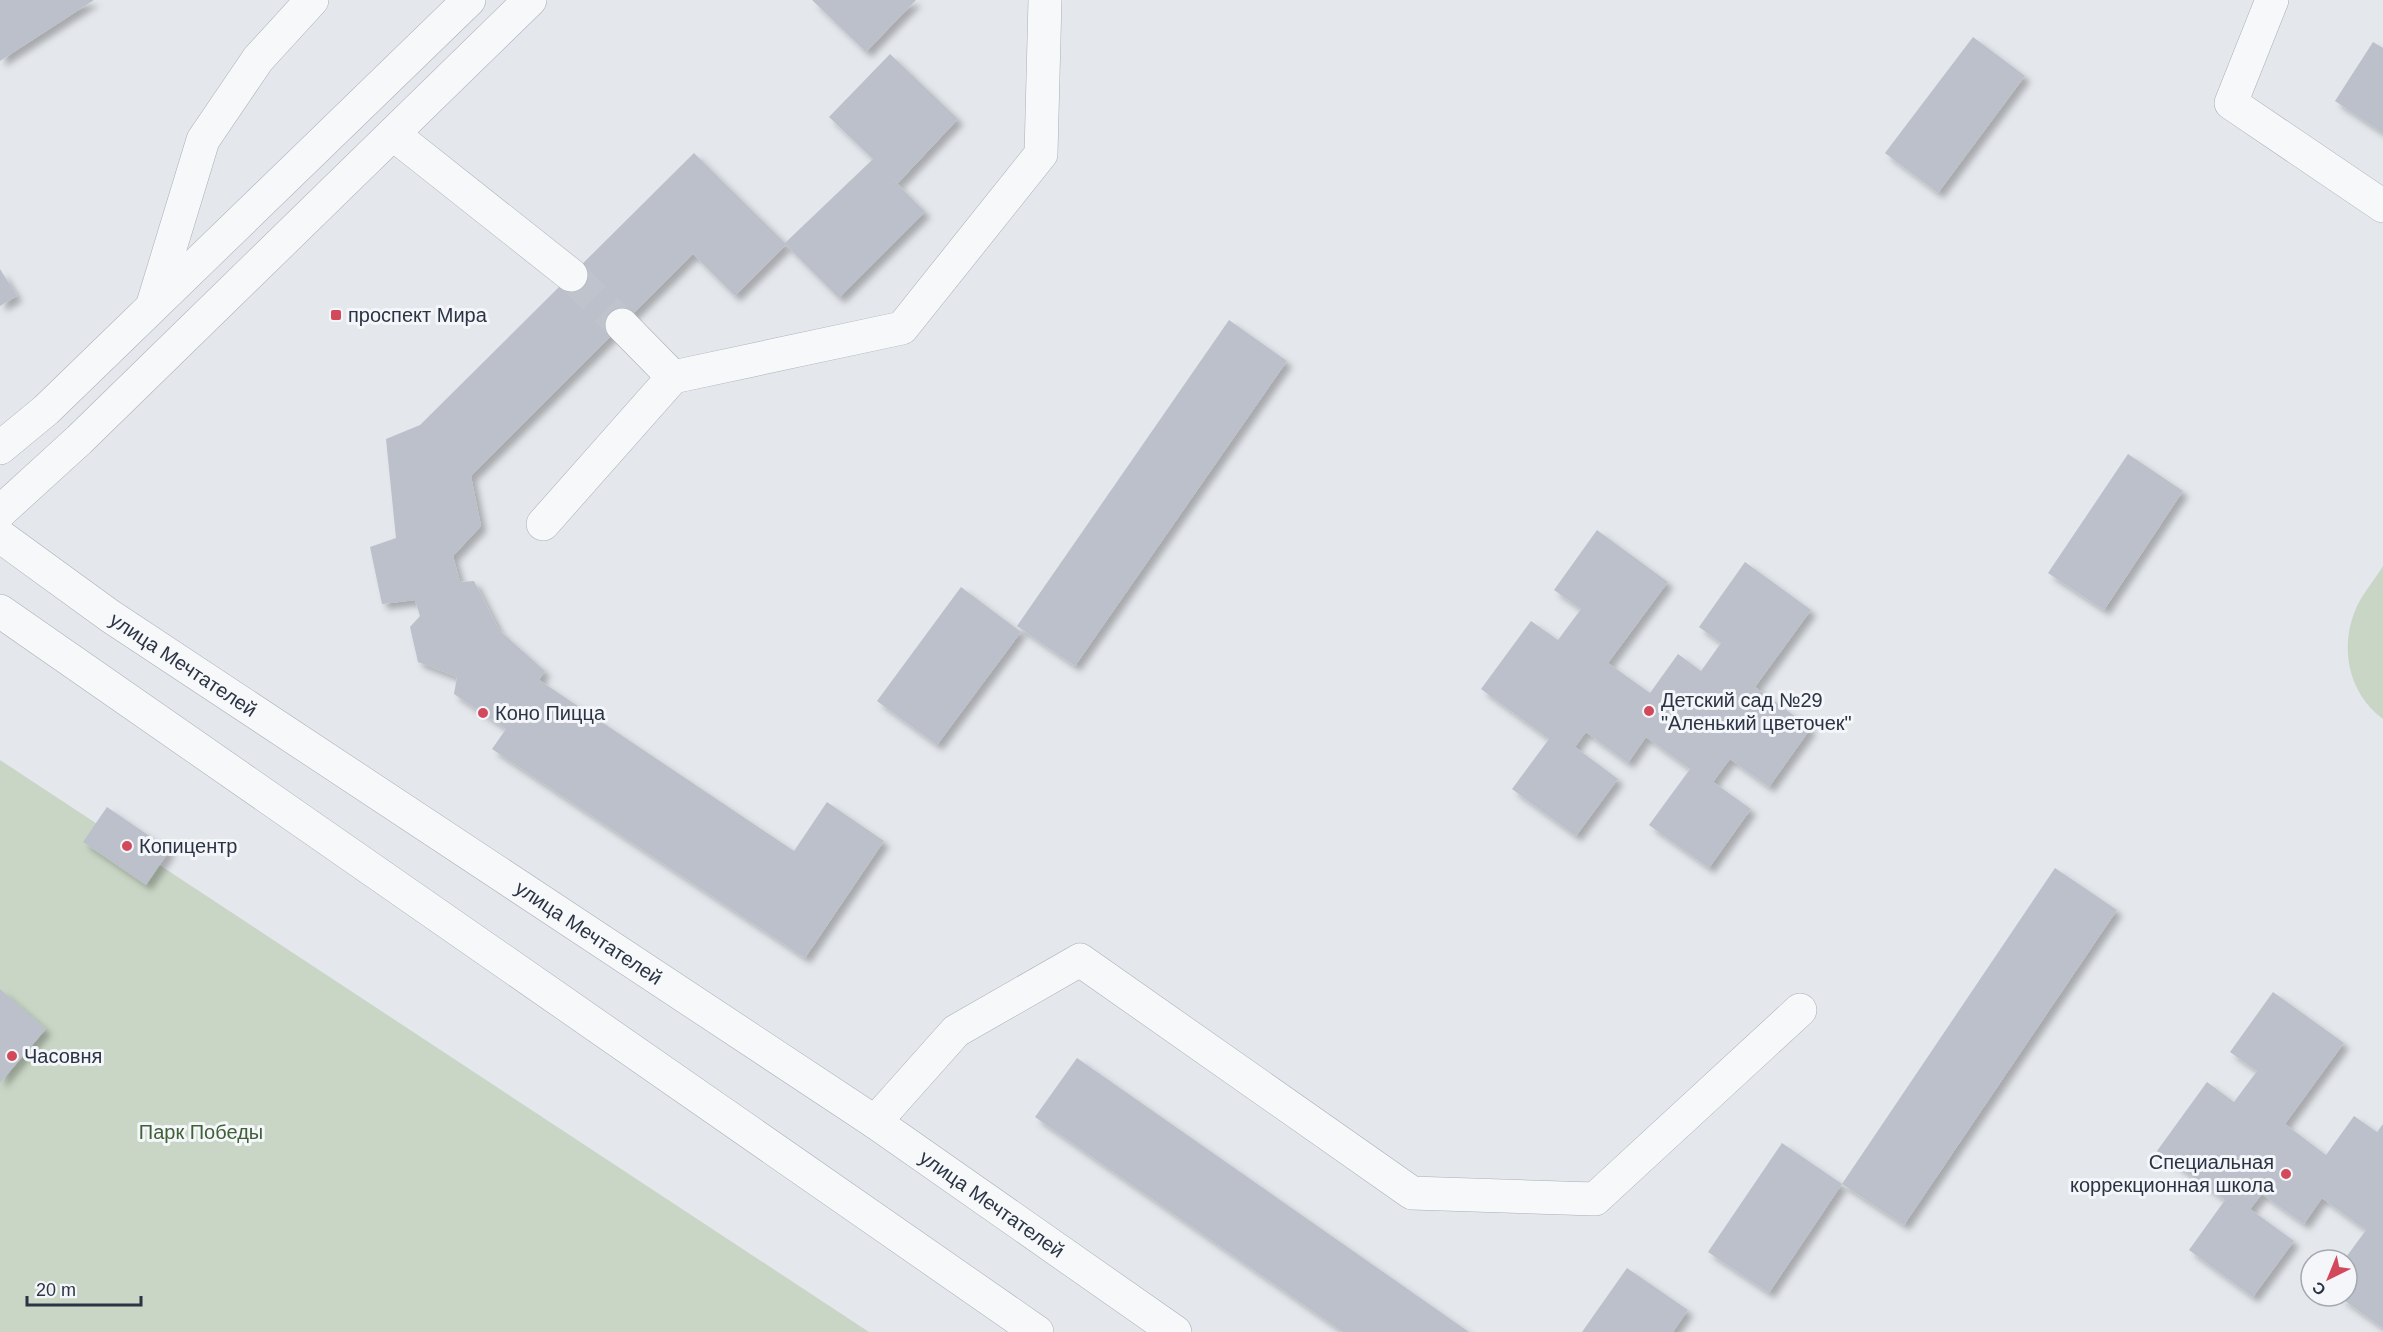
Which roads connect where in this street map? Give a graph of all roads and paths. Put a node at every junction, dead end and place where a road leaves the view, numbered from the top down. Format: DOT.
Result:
graph roads {
  1 [pos="312,0"];
  2 [pos="469,0"];
  3 [pos="530,0"];
  4 [pos="1045,0"];
  5 [pos="2272,0"];
  6 [pos="393,134"];
  7 [pos="2383,206"];
  8 [pos="571,275"];
  9 [pos="153,306"];
  10 [pos="622,325"];
  11 [pos="673,377"];
  12 [pos="0,448"];
  13 [pos="0,512"];
  14 [pos="543,524"];
  15 [pos="0,536"];
  16 [pos="0,611"];
  17 [pos="1800,1010"];
  18 [pos="875,1122"];
  19 [pos="1037,1332"];
  20 [pos="1175,1332"];
  1 -- 9 [label="street"];
  2 -- 9 [label="street"];
  3 -- 6 [label="street"];
  4 -- 11 [label="street"];
  5 -- 7 [label="street"];
  6 -- 8 [label="street"];
  6 -- 13 [label="street"];
  9 -- 12 [label="street"];
  10 -- 11 [label="street"];
  11 -- 14 [label="street"];
  15 -- 18 [label="street, улица Мечтателей"];
  16 -- 19 [label="street"];
  17 -- 18 [label="street"];
  18 -- 20 [label="street, улица Мечтателей"];
}
